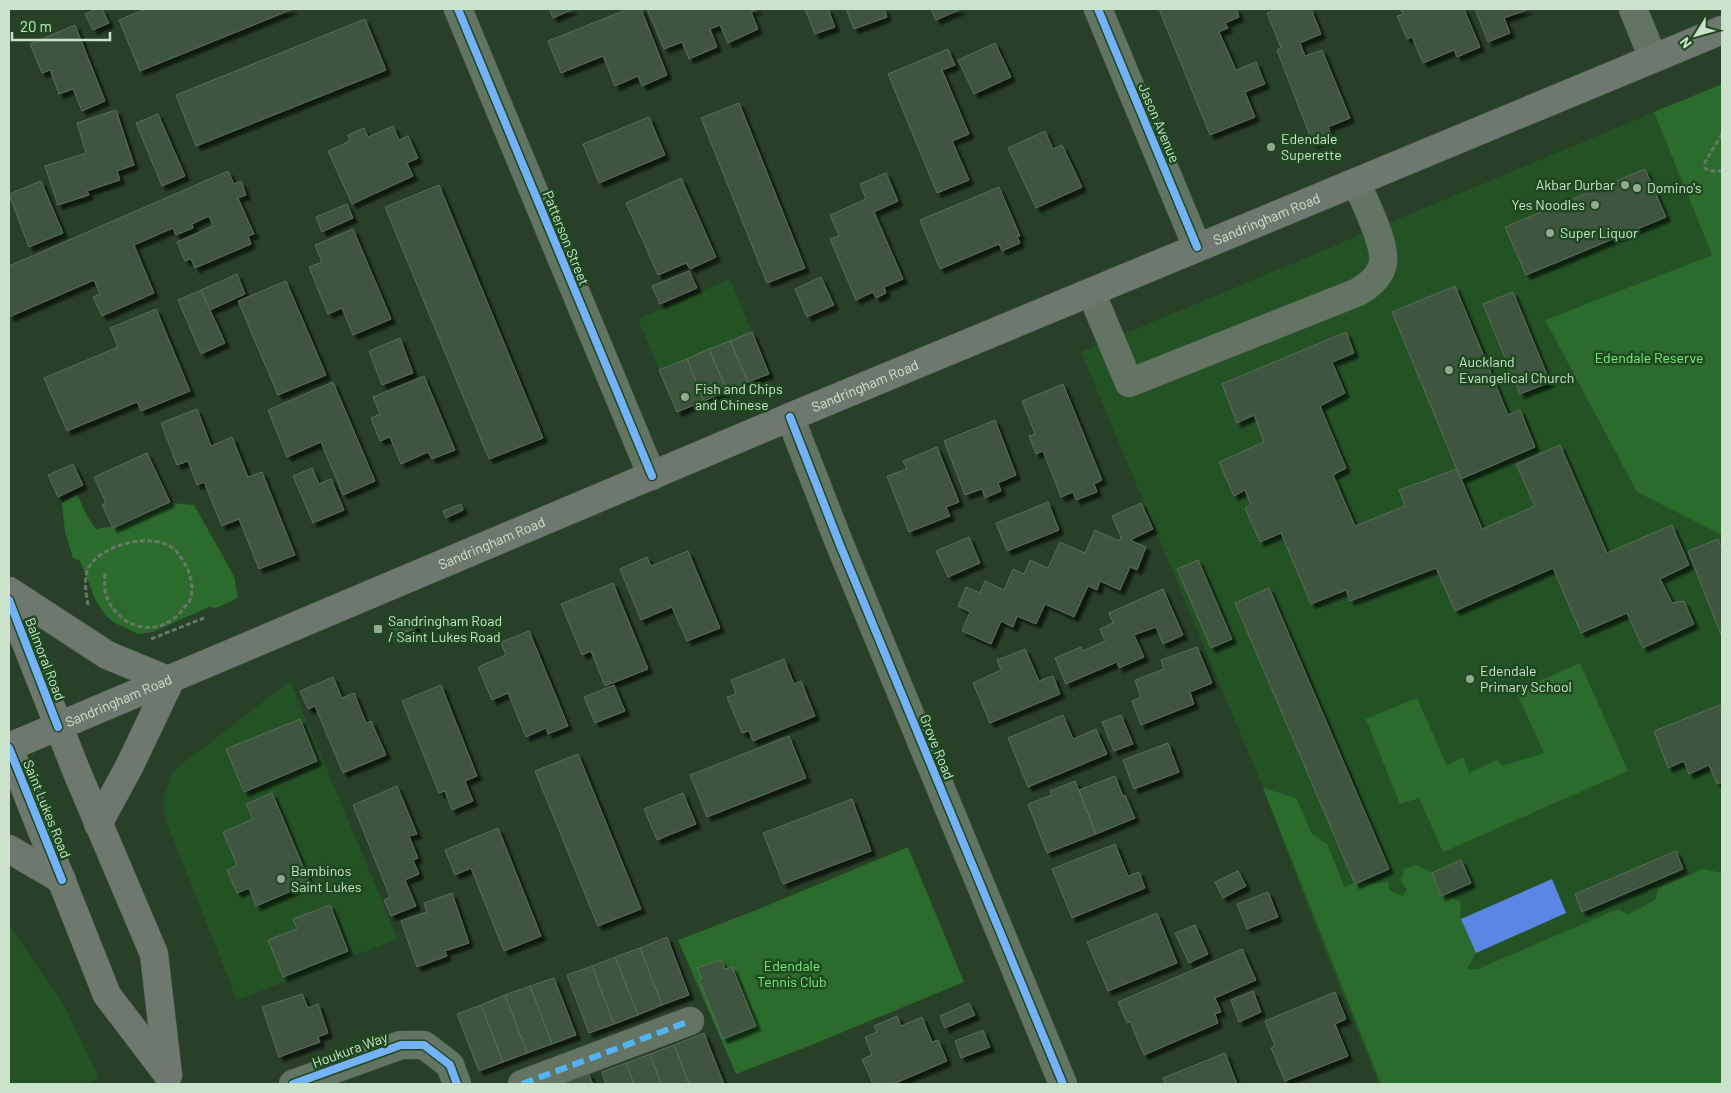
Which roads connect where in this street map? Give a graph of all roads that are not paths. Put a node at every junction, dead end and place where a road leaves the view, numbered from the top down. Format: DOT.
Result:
graph roads {
  1 [pos="458,9"];
  2 [pos="1098,9"];
  3 [pos="1633,9"];
  4 [pos="1722,30"];
  5 [pos="1653,58"];
  6 [pos="1356,182"];
  7 [pos="1197,248"];
  8 [pos="1091,292"];
  9 [pos="790,417"];
  10 [pos="652,476"];
  11 [pos="9,591"];
  12 [pos="9,600"];
  13 [pos="170,681"];
  14 [pos="58,727"];
  15 [pos="9,748"];
  16 [pos="98,824"];
  17 [pos="9,849"];
  18 [pos="62,880"];
  19 [pos="690,1021"];
  20 [pos="170,1080"];
  21 [pos="293,1084"];
  22 [pos="457,1084"];
  23 [pos="522,1084"];
  24 [pos="1063,1084"];
  1 -- 10 [label="street, Patterson Street"];
  2 -- 7 [label="street, Jason Avenue"];
  3 -- 5 [label="street"];
  4 -- 5 [label="main road, Sandringham Road"];
  5 -- 6 [label="main road, Sandringham Road"];
  6 -- 7 [label="main road, Sandringham Road"];
  6 -- 8 [label="street"];
  7 -- 8 [label="main road, Sandringham Road"];
  8 -- 9 [label="main road, Sandringham Road"];
  9 -- 10 [label="main road, Sandringham Road"];
  9 -- 24 [label="street, Grove Road"];
  10 -- 13 [label="main road, Sandringham Road"];
  11 -- 13 [label="main road"];
  12 -- 14 [label="main road, Balmoral Road"];
  13 -- 14 [label="main road, Sandringham Road"];
  13 -- 16 [label="main road"];
  14 -- 15 [label="main road, Sandringham Road"];
  14 -- 16 [label="main road, Saint Lukes Road"];
  15 -- 18 [label="main road, Saint Lukes Road"];
  16 -- 20 [label="main road, Saint Lukes Road"];
  17 -- 18 [label="main road"];
  18 -- 20 [label="main road, Saint Lukes Road"];
  19 -- 23 [label="street"];
  21 -- 22 [label="street, Houkura Way"];
}
